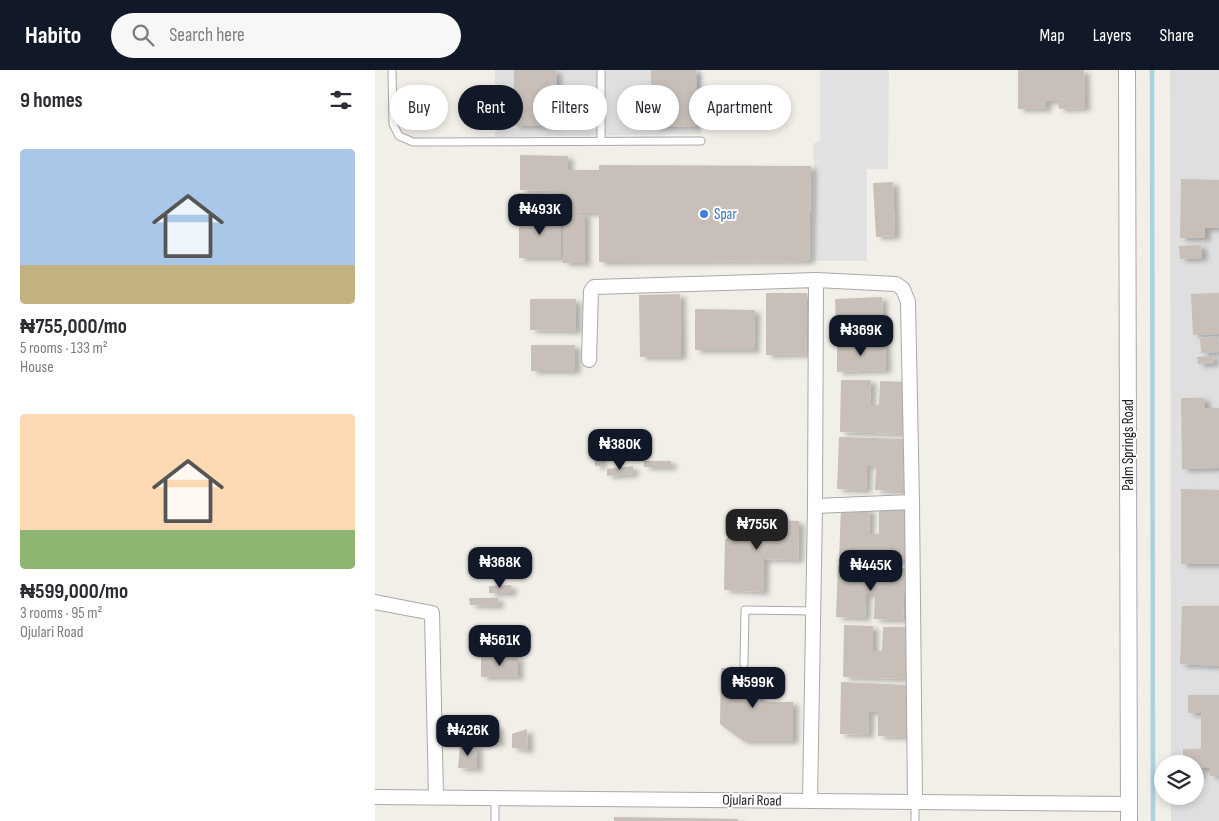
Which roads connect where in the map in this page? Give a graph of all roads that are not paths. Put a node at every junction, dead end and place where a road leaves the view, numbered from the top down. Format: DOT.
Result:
graph roads {
  1 [pos="392,70"];
  2 [pos="601,70"];
  3 [pos="1127,70"];
  4 [pos="601,141"];
  5 [pos="701,141"];
  6 [pos="816,280"];
  7 [pos="589,360"];
  8 [pos="912,502"];
  9 [pos="815,506"];
  10 [pos="375,602"];
  11 [pos="812,610"];
  12 [pos="744,664"];
  13 [pos="375,797"];
  14 [pos="436,798"];
  15 [pos="495,798"];
  16 [pos="809,801"];
  17 [pos="915,802"];
  18 [pos="1129,804"];
  19 [pos="495,821"];
  20 [pos="915,821"];
  21 [pos="1129,821"];
  1 -- 4 [label="lane"];
  2 -- 4 [label="lane"];
  3 -- 18 [label="street, Palm Springs Road"];
  4 -- 5 [label="lane"];
  6 -- 7 [label="street"];
  6 -- 8 [label="street"];
  6 -- 9 [label="street"];
  8 -- 9 [label="street"];
  8 -- 17 [label="street"];
  9 -- 11 [label="street"];
  10 -- 14 [label="street"];
  11 -- 12 [label="lane"];
  11 -- 16 [label="street"];
  13 -- 14 [label="street, Ojulari Road"];
  14 -- 15 [label="street, Ojulari Road"];
  15 -- 16 [label="street, Ojulari Road"];
  15 -- 19 [label="lane"];
  16 -- 17 [label="street, Ojulari Road"];
  17 -- 18 [label="street, Ojulari Road"];
  17 -- 20 [label="lane"];
  18 -- 21 [label="street, Palm Springs Road"];
}
